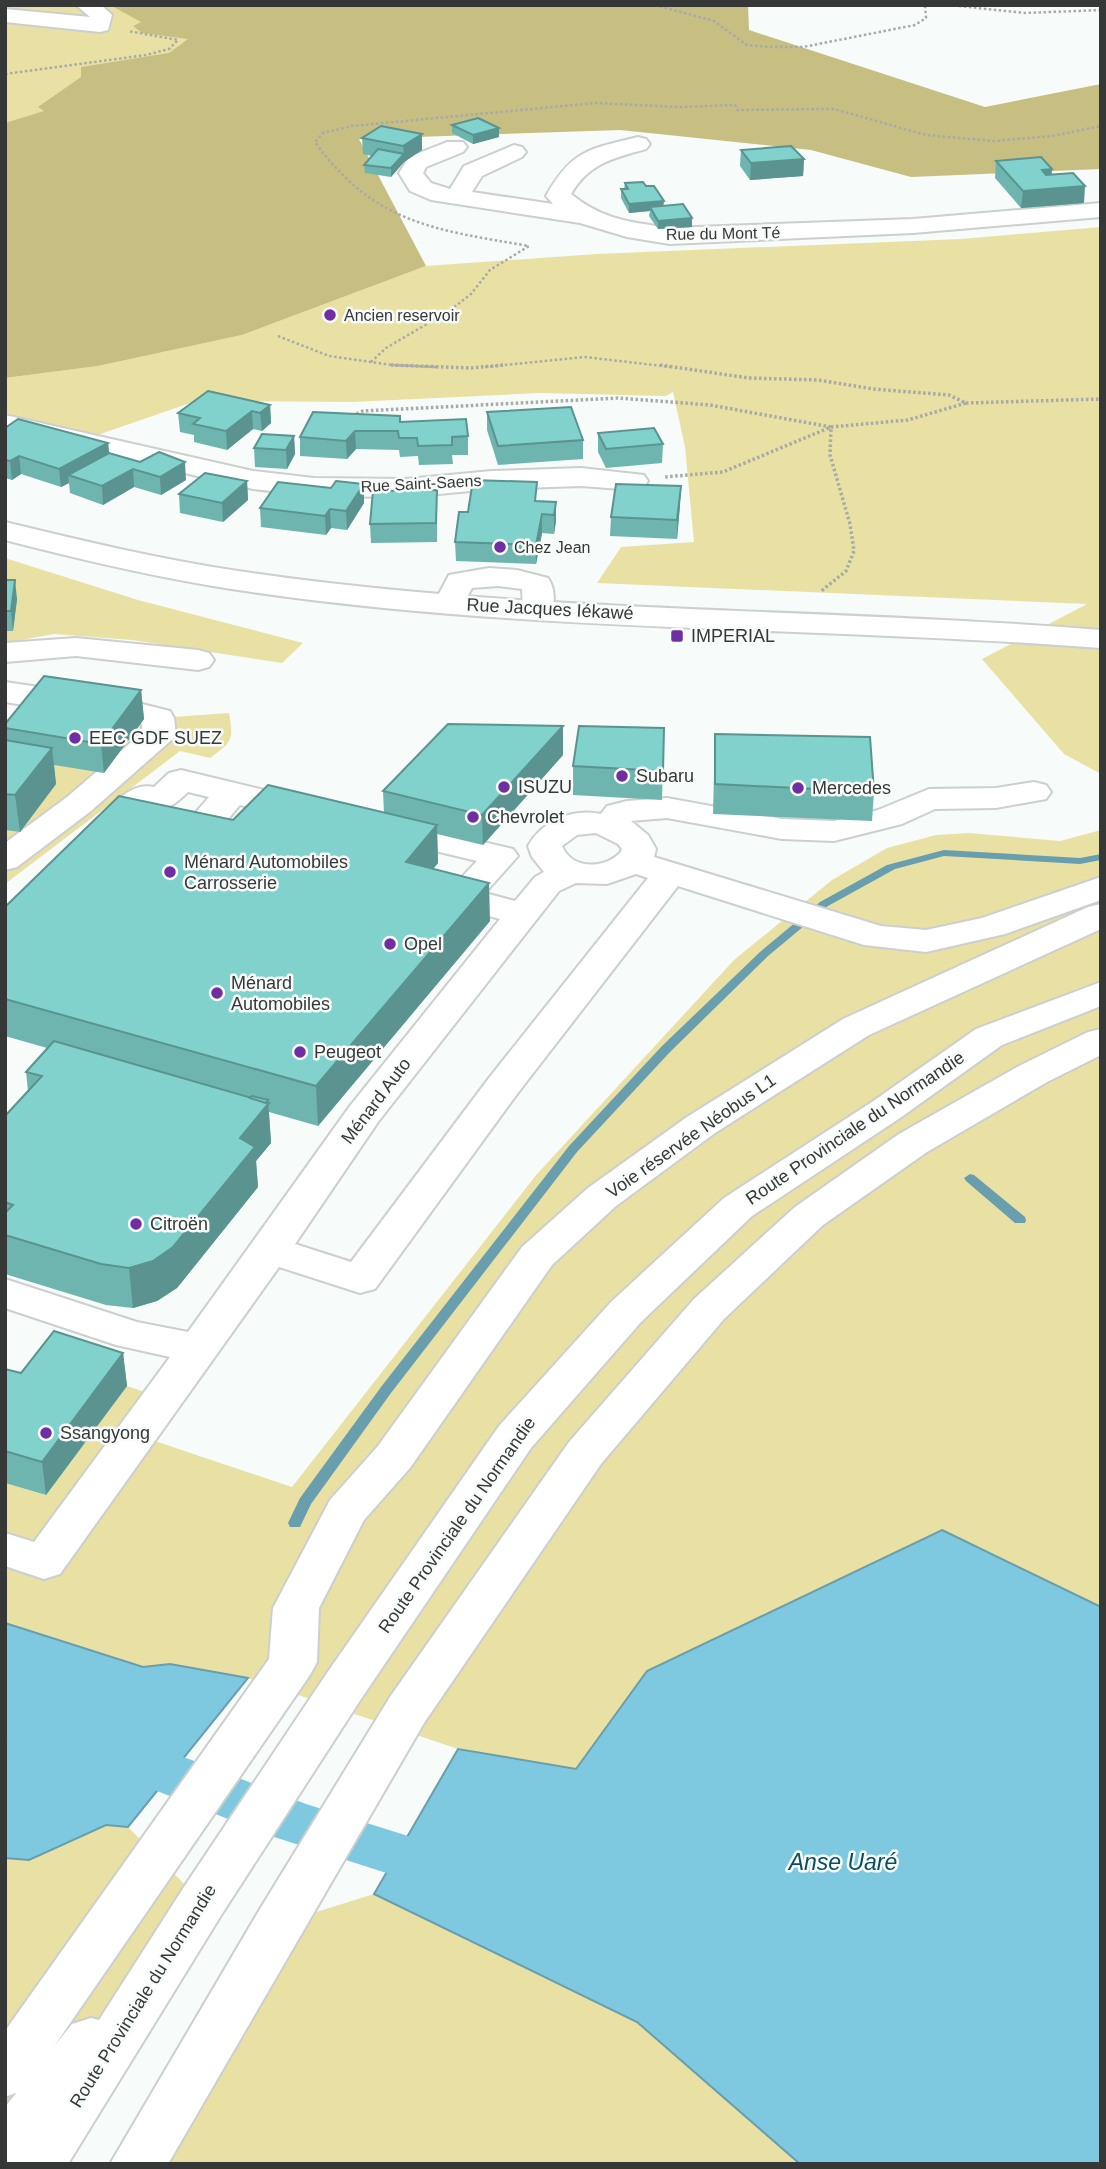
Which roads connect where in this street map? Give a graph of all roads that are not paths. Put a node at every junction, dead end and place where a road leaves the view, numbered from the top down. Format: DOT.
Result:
graph roads {
  1 [pos="87,5"];
  2 [pos="5,15"];
  3 [pos="638,144"];
  4 [pos="455,148"];
  5 [pos="514,152"];
  6 [pos="457,197"];
  7 [pos="1101,210"];
  8 [pos="583,216"];
  9 [pos="5,423"];
  10 [pos="634,481"];
  11 [pos="5,531"];
  12 [pos="1101,639"];
  13 [pos="5,653"];
  14 [pos="198,660"];
  15 [pos="5,692"];
  16 [pos="1034,792"];
  17 [pos="232,793"];
  18 [pos="610,825"];
  19 [pos="191,838"];
  20 [pos="548,839"];
  21 [pos="501,856"];
  22 [pos="5,860"];
  23 [pos="75,862"];
  24 [pos="632,862"];
  25 [pos="571,872"];
  26 [pos="670,873"];
  27 [pos="1101,888"];
  28 [pos="522,914"];
  29 [pos="1101,915"];
  30 [pos="1101,979"];
  31 [pos="1101,993"];
  32 [pos="989,1037"];
  33 [pos="1101,1040"];
  34 [pos="270,1250"];
  35 [pos="5,1293"];
  36 [pos="199,1348"];
  37 [pos="25,1556"];
  38 [pos="202,1902"];
  39 [pos="5,2074"];
  40 [pos="5,2149"];
  41 [pos="38,2164"];
  42 [pos="138,2164"];
  1 -- 2 [label="main road"];
  3 -- 8 [label="main road"];
  4 -- 6 [label="main road, Rue du Mont Té"];
  5 -- 6 [label="main road"];
  6 -- 8 [label="main road, Rue du Mont Té"];
  7 -- 8 [label="main road, Rue du Mont Té"];
  9 -- 10 [label="main road, Rue Saint-Saens"];
  11 -- 12 [label="main road, Rue Jacques Iékawé"];
  13 -- 14 [label="main road"];
  15 -- 22 [label="main road"];
  16 -- 18 [label="main road"];
  17 -- 19 [label="main road"];
  17 -- 21 [label="main road"];
  17 -- 23 [label="main road"];
  18 -- 20 [label="main road"];
  18 -- 24 [label="main road"];
  20 -- 21 [label="main road"];
  20 -- 25 [label="main road"];
  21 -- 28 [label="main road"];
  24 -- 25 [label="main road"];
  24 -- 26 [label="main road"];
  25 -- 28 [label="main road, Ménard Auto"];
  26 -- 27 [label="main road"];
  26 -- 34 [label="main road"];
  28 -- 34 [label="main road, Ménard Auto"];
  29 -- 39 [label="main road, Voie réservée Néobus L1"];
  30 -- 32 [label="main road"];
  31 -- 32 [label="main road, Route Provinciale du Normandie"];
  32 -- 38 [label="main road, Route Provinciale du Normandie"];
  33 -- 42 [label="main road"];
  34 -- 36 [label="main road, Ménard Auto"];
  35 -- 36 [label="main road"];
  36 -- 37 [label="main road, Ménard Auto"];
  38 -- 40 [label="main road"];
  38 -- 41 [label="main road, Route Provinciale du Normandie"];
}
